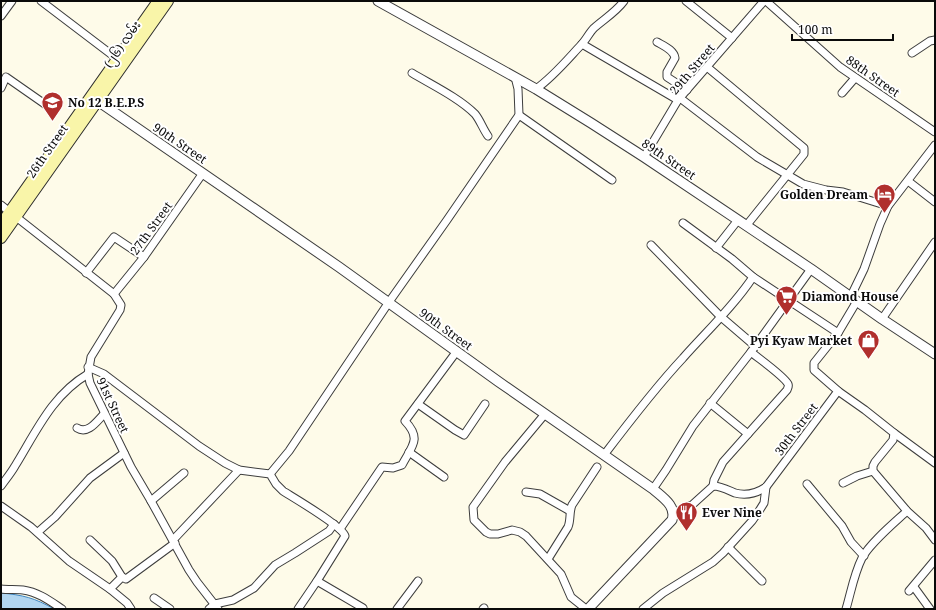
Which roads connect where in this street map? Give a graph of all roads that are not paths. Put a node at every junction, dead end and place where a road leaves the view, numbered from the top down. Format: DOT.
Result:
graph roads {
  1 [pos="12,1"];
  2 [pos="41,1"];
  3 [pos="378,1"];
  4 [pos="624,1"];
  5 [pos="686,1"];
  6 [pos="765,1"];
  7 [pos="161,4"];
  8 [pos="1,16"];
  9 [pos="732,38"];
  10 [pos="935,40"];
  11 [pos="657,42"];
  12 [pos="582,44"];
  13 [pos="912,54"];
  14 [pos="120,61"];
  15 [pos="707,67"];
  16 [pos="412,73"];
  17 [pos="515,77"];
  18 [pos="855,78"];
  19 [pos="1,88"];
  20 [pos="536,89"];
  21 [pos="687,90"];
  22 [pos="842,93"];
  23 [pos="95,99"];
  24 [pos="679,99"];
  25 [pos="50,107"];
  26 [pos="519,115"];
  27 [pos="935,132"];
  28 [pos="488,136"];
  29 [pos="935,145"];
  30 [pos="644,157"];
  31 [pos="203,173"];
  32 [pos="787,176"];
  33 [pos="612,180"];
  34 [pos="908,181"];
  35 [pos="935,202"];
  36 [pos="1,205"];
  37 [pos="888,206"];
  38 [pos="13,214"];
  39 [pos="738,220"];
  40 [pos="683,223"];
  41 [pos="1,224"];
  42 [pos="746,226"];
  43 [pos="1,238"];
  44 [pos="935,242"];
  45 [pos="651,245"];
  46 [pos="716,248"];
  47 [pos="144,257"];
  48 [pos="810,269"];
  49 [pos="86,273"];
  50 [pos="753,277"];
  51 [pos="114,294"];
  52 [pos="854,300"];
  53 [pos="787,301"];
  54 [pos="389,302"];
  55 [pos="720,316"];
  56 [pos="882,319"];
  57 [pos="838,333"];
  58 [pos="753,349"];
  59 [pos="457,351"];
  60 [pos="935,354"];
  61 [pos="88,370"];
  62 [pos="838,391"];
  63 [pos="710,403"];
  64 [pos="418,404"];
  65 [pos="485,404"];
  66 [pos="104,414"];
  67 [pos="545,414"];
  68 [pos="78,428"];
  69 [pos="894,433"];
  70 [pos="748,434"];
  71 [pos="409,452"];
  72 [pos="124,453"];
  73 [pos="604,455"];
  74 [pos="935,463"];
  75 [pos="597,467"];
  76 [pos="239,470"];
  77 [pos="872,471"];
  78 [pos="184,473"];
  79 [pos="270,474"];
  80 [pos="444,478"];
  81 [pos="844,483"];
  82 [pos="807,484"];
  83 [pos="1,486"];
  84 [pos="713,486"];
  85 [pos="766,487"];
  86 [pos="653,489"];
  87 [pos="526,492"];
  88 [pos="151,501"];
  89 [pos="1,506"];
  90 [pos="907,510"];
  91 [pos="570,511"];
  92 [pos="673,513"];
  93 [pos="337,526"];
  94 [pos="38,532"];
  95 [pos="90,540"];
  96 [pos="935,540"];
  97 [pos="174,542"];
  98 [pos="728,547"];
  99 [pos="864,556"];
  100 [pos="548,559"];
  101 [pos="935,560"];
  102 [pos="122,577"];
  103 [pos="317,581"];
  104 [pos="418,581"];
  105 [pos="762,581"];
  106 [pos="1,589"];
  107 [pos="110,589"];
  108 [pos="154,598"];
  109 [pos="214,607"];
  110 [pos="62,609"];
  111 [pos="131,609"];
  112 [pos="170,609"];
  113 [pos="298,609"];
  114 [pos="364,609"];
  115 [pos="397,609"];
  116 [pos="587,609"];
  117 [pos="643,609"];
  118 [pos="846,609"];
  119 [pos="930,609"];
  1 -- 8 [label="street"];
  2 -- 14 [label="street"];
  3 -- 17 [label="street, 89th Street"];
  4 -- 12 [label="street"];
  5 -- 9 [label="street"];
  6 -- 9 [label="street, 29th Street"];
  6 -- 18 [label="street, 88th Street"];
  7 -- 14 [label="main road, (၂၆) လမ်း"];
  9 -- 15 [label="street, 29th Street"];
  10 -- 13 [label="street"];
  11 -- 21 [label="street"];
  12 -- 20 [label="street"];
  12 -- 24 [label="street"];
  14 -- 23 [label="main road, (၂၆) လမ်း"];
  15 -- 21 [label="street, 29th Street"];
  15 -- 32 [label="street"];
  16 -- 28 [label="street"];
  17 -- 20 [label="street, 89th Street"];
  17 -- 26 [label="street"];
  18 -- 22 [label="street"];
  18 -- 27 [label="street, 88th Street"];
  19 -- 25 [label="street"];
  20 -- 30 [label="street, 89th Street"];
  21 -- 24 [label="street, 29th Street"];
  23 -- 31 [label="street, 90th Street"];
  23 -- 38 [label="main road, 26th Street"];
  24 -- 30 [label="street, 29th Street"];
  24 -- 32 [label="street"];
  26 -- 33 [label="street"];
  26 -- 54 [label="street"];
  29 -- 34 [label="street"];
  30 -- 39 [label="street, 89th Street"];
  31 -- 47 [label="street, 27th Street"];
  31 -- 54 [label="street, 90th Street"];
  32 -- 37 [label="street"];
  32 -- 42 [label="street"];
  34 -- 35 [label="street"];
  34 -- 37 [label="street"];
  36 -- 38 [label="street"];
  37 -- 52 [label="street"];
  38 -- 41 [label="main road"];
  38 -- 43 [label="main road"];
  38 -- 49 [label="street"];
  39 -- 42 [label="street, 89th Street"];
  39 -- 46 [label="street"];
  40 -- 46 [label="street"];
  42 -- 48 [label="street, 89th Street"];
  44 -- 56 [label="street"];
  45 -- 55 [label="street"];
  46 -- 50 [label="street"];
  47 -- 49 [label="street"];
  47 -- 51 [label="street, 27th Street"];
  48 -- 52 [label="street, 89th Street"];
  48 -- 53 [label="street"];
  49 -- 51 [label="street"];
  50 -- 53 [label="street"];
  50 -- 55 [label="street"];
  51 -- 61 [label="street, 91st Street"];
  52 -- 56 [label="street, 89th Street"];
  52 -- 57 [label="street"];
  53 -- 57 [label="street"];
  53 -- 58 [label="street"];
  54 -- 59 [label="street, 90th Street"];
  54 -- 79 [label="street"];
  55 -- 58 [label="street"];
  55 -- 73 [label="street"];
  56 -- 60 [label="street, 89th Street"];
  57 -- 62 [label="street"];
  58 -- 63 [label="street"];
  58 -- 70 [label="street"];
  59 -- 64 [label="street"];
  59 -- 67 [label="street, 90th Street"];
  61 -- 66 [label="street, 91st Street"];
  61 -- 76 [label="street"];
  61 -- 83 [label="street"];
  62 -- 69 [label="street"];
  62 -- 85 [label="street, 30th Street"];
  63 -- 70 [label="street"];
  63 -- 86 [label="street"];
  64 -- 65 [label="street"];
  64 -- 71 [label="street"];
  66 -- 68 [label="street"];
  66 -- 72 [label="street, 91st Street"];
  67 -- 73 [label="street, 90th Street"];
  67 -- 100 [label="street"];
  69 -- 74 [label="street"];
  69 -- 77 [label="street"];
  70 -- 84 [label="street"];
  71 -- 80 [label="street"];
  71 -- 93 [label="street"];
  72 -- 88 [label="street, 91st Street"];
  72 -- 94 [label="street"];
  73 -- 86 [label="street, 90th Street"];
  75 -- 91 [label="street"];
  76 -- 79 [label="street"];
  76 -- 97 [label="street"];
  77 -- 81 [label="street"];
  77 -- 90 [label="street"];
  78 -- 88 [label="street"];
  79 -- 93 [label="street"];
  82 -- 99 [label="street"];
  84 -- 85 [label="street"];
  84 -- 92 [label="street"];
  85 -- 98 [label="street"];
  86 -- 92 [label="street, 90th Street"];
  87 -- 91 [label="street"];
  88 -- 97 [label="street, 91st Street"];
  89 -- 94 [label="street"];
  90 -- 96 [label="street"];
  90 -- 99 [label="street"];
  91 -- 100 [label="street"];
  92 -- 116 [label="street"];
  93 -- 103 [label="street"];
  93 -- 109 [label="street"];
  94 -- 107 [label="street"];
  95 -- 102 [label="street"];
  97 -- 102 [label="street"];
  97 -- 109 [label="street, 91st Street"];
  98 -- 105 [label="street"];
  98 -- 117 [label="street"];
  99 -- 118 [label="street"];
  100 -- 116 [label="street"];
  101 -- 119 [label="street"];
  102 -- 107 [label="street"];
  103 -- 113 [label="street"];
  103 -- 114 [label="street"];
  104 -- 115 [label="street"];
  106 -- 110 [label="street"];
  107 -- 111 [label="street"];
  108 -- 112 [label="street"];
}
